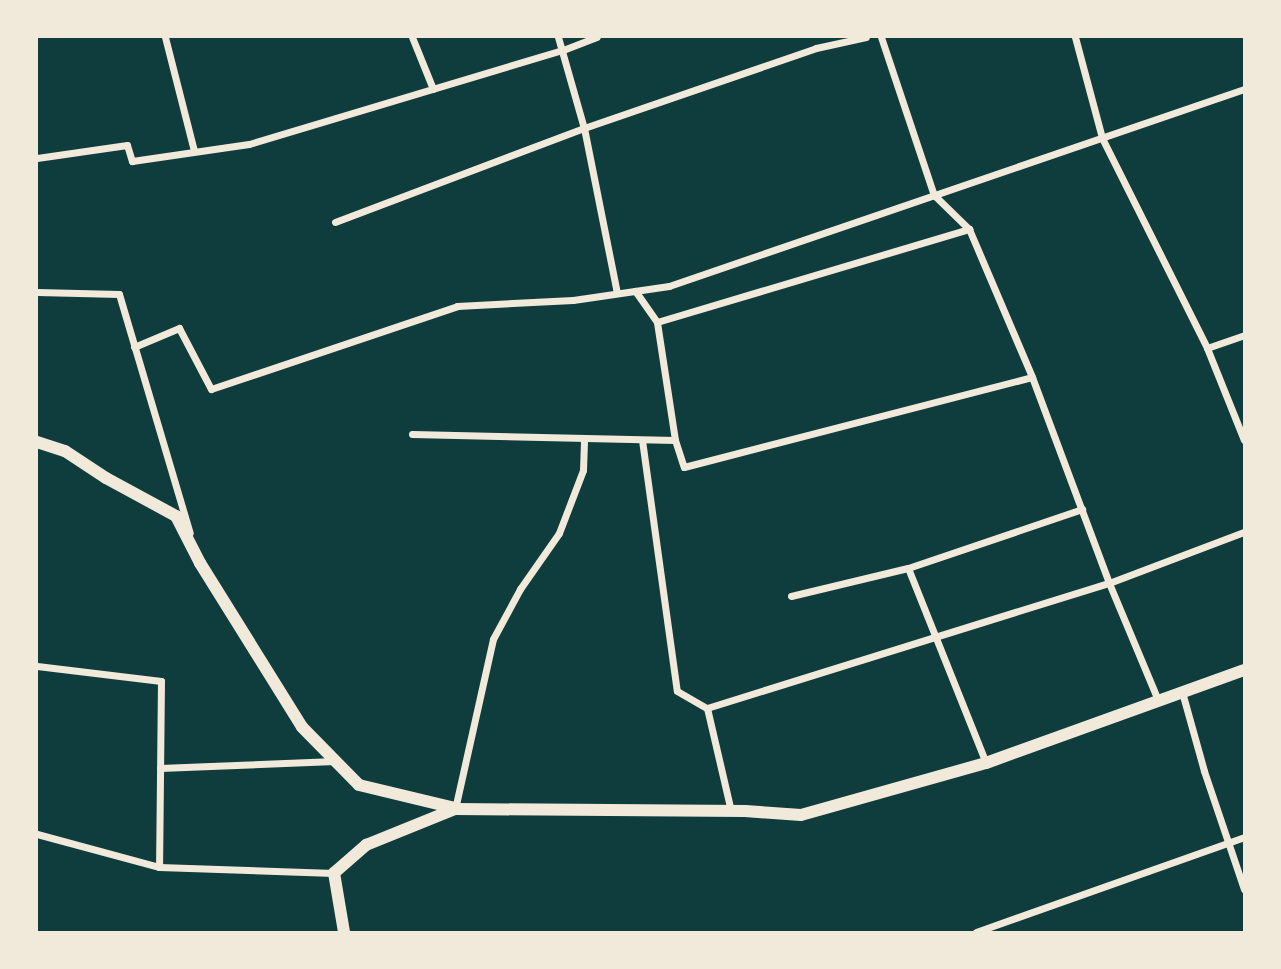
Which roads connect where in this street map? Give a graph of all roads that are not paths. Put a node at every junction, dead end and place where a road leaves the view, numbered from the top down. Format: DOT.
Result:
graph roads {
  1 [pos="165,37"];
  2 [pos="412,37"];
  3 [pos="558,37"];
  4 [pos="597,37"];
  5 [pos="866,37"];
  6 [pos="881,37"];
  7 [pos="1074,37"];
  8 [pos="563,50"];
  9 [pos="433,89"];
  10 [pos="1244,89"];
  11 [pos="584,128"];
  12 [pos="1102,138"];
  13 [pos="194,151"];
  14 [pos="37,158"];
  15 [pos="934,195"];
  16 [pos="335,222"];
  17 [pos="969,229"];
  18 [pos="635,291"];
  19 [pos="37,292"];
  20 [pos="617,293"];
  21 [pos="657,322"];
  22 [pos="1244,335"];
  23 [pos="134,347"];
  24 [pos="1207,348"];
  25 [pos="1032,377"];
  26 [pos="412,434"];
  27 [pos="583,438"];
  28 [pos="642,440"];
  29 [pos="675,440"];
  30 [pos="1244,440"];
  31 [pos="37,442"];
  32 [pos="1082,509"];
  33 [pos="1244,532"];
  34 [pos="198,559"];
  35 [pos="908,568"];
  36 [pos="1109,583"];
  37 [pos="791,596"];
  38 [pos="938,636"];
  39 [pos="37,666"];
  40 [pos="1244,670"];
  41 [pos="1182,692"];
  42 [pos="1158,700"];
  43 [pos="707,708"];
  44 [pos="335,761"];
  45 [pos="986,763"];
  46 [pos="160,768"];
  47 [pos="455,808"];
  48 [pos="731,812"];
  49 [pos="37,834"];
  50 [pos="1244,837"];
  51 [pos="1228,843"];
  52 [pos="159,867"];
  53 [pos="334,873"];
  54 [pos="1244,889"];
  55 [pos="344,932"];
  56 [pos="976,932"];
  1 -- 13 [label="street"];
  2 -- 9 [label="street"];
  3 -- 8 [label="street"];
  4 -- 8 [label="street"];
  5 -- 11 [label="street"];
  6 -- 15 [label="street"];
  7 -- 12 [label="street"];
  8 -- 9 [label="street"];
  8 -- 11 [label="street"];
  9 -- 13 [label="street"];
  10 -- 12 [label="street"];
  11 -- 16 [label="street"];
  11 -- 20 [label="street"];
  12 -- 15 [label="street"];
  12 -- 24 [label="street"];
  13 -- 14 [label="street"];
  15 -- 17 [label="street"];
  15 -- 18 [label="street"];
  17 -- 21 [label="street"];
  17 -- 25 [label="street"];
  18 -- 20 [label="street"];
  18 -- 21 [label="street"];
  19 -- 23 [label="street"];
  20 -- 23 [label="street"];
  21 -- 29 [label="street"];
  22 -- 24 [label="street"];
  23 -- 34 [label="street"];
  24 -- 30 [label="street"];
  25 -- 29 [label="street"];
  25 -- 32 [label="street"];
  26 -- 27 [label="street"];
  27 -- 28 [label="street"];
  27 -- 47 [label="street"];
  28 -- 29 [label="street"];
  28 -- 43 [label="street"];
  31 -- 34 [label="street"];
  32 -- 35 [label="street"];
  32 -- 36 [label="street"];
  33 -- 36 [label="street"];
  34 -- 44 [label="street"];
  35 -- 37 [label="street"];
  35 -- 38 [label="street"];
  36 -- 38 [label="street"];
  36 -- 42 [label="street"];
  38 -- 43 [label="street"];
  38 -- 45 [label="street"];
  39 -- 46 [label="street"];
  40 -- 41 [label="street"];
  41 -- 42 [label="street"];
  41 -- 51 [label="street"];
  42 -- 45 [label="street"];
  43 -- 48 [label="street"];
  44 -- 46 [label="street"];
  44 -- 47 [label="street"];
  45 -- 48 [label="street"];
  46 -- 52 [label="street"];
  47 -- 48 [label="street"];
  47 -- 53 [label="street"];
  49 -- 52 [label="street"];
  50 -- 51 [label="street"];
  51 -- 54 [label="street"];
  51 -- 56 [label="street"];
  52 -- 53 [label="street"];
  53 -- 55 [label="street"];
}
